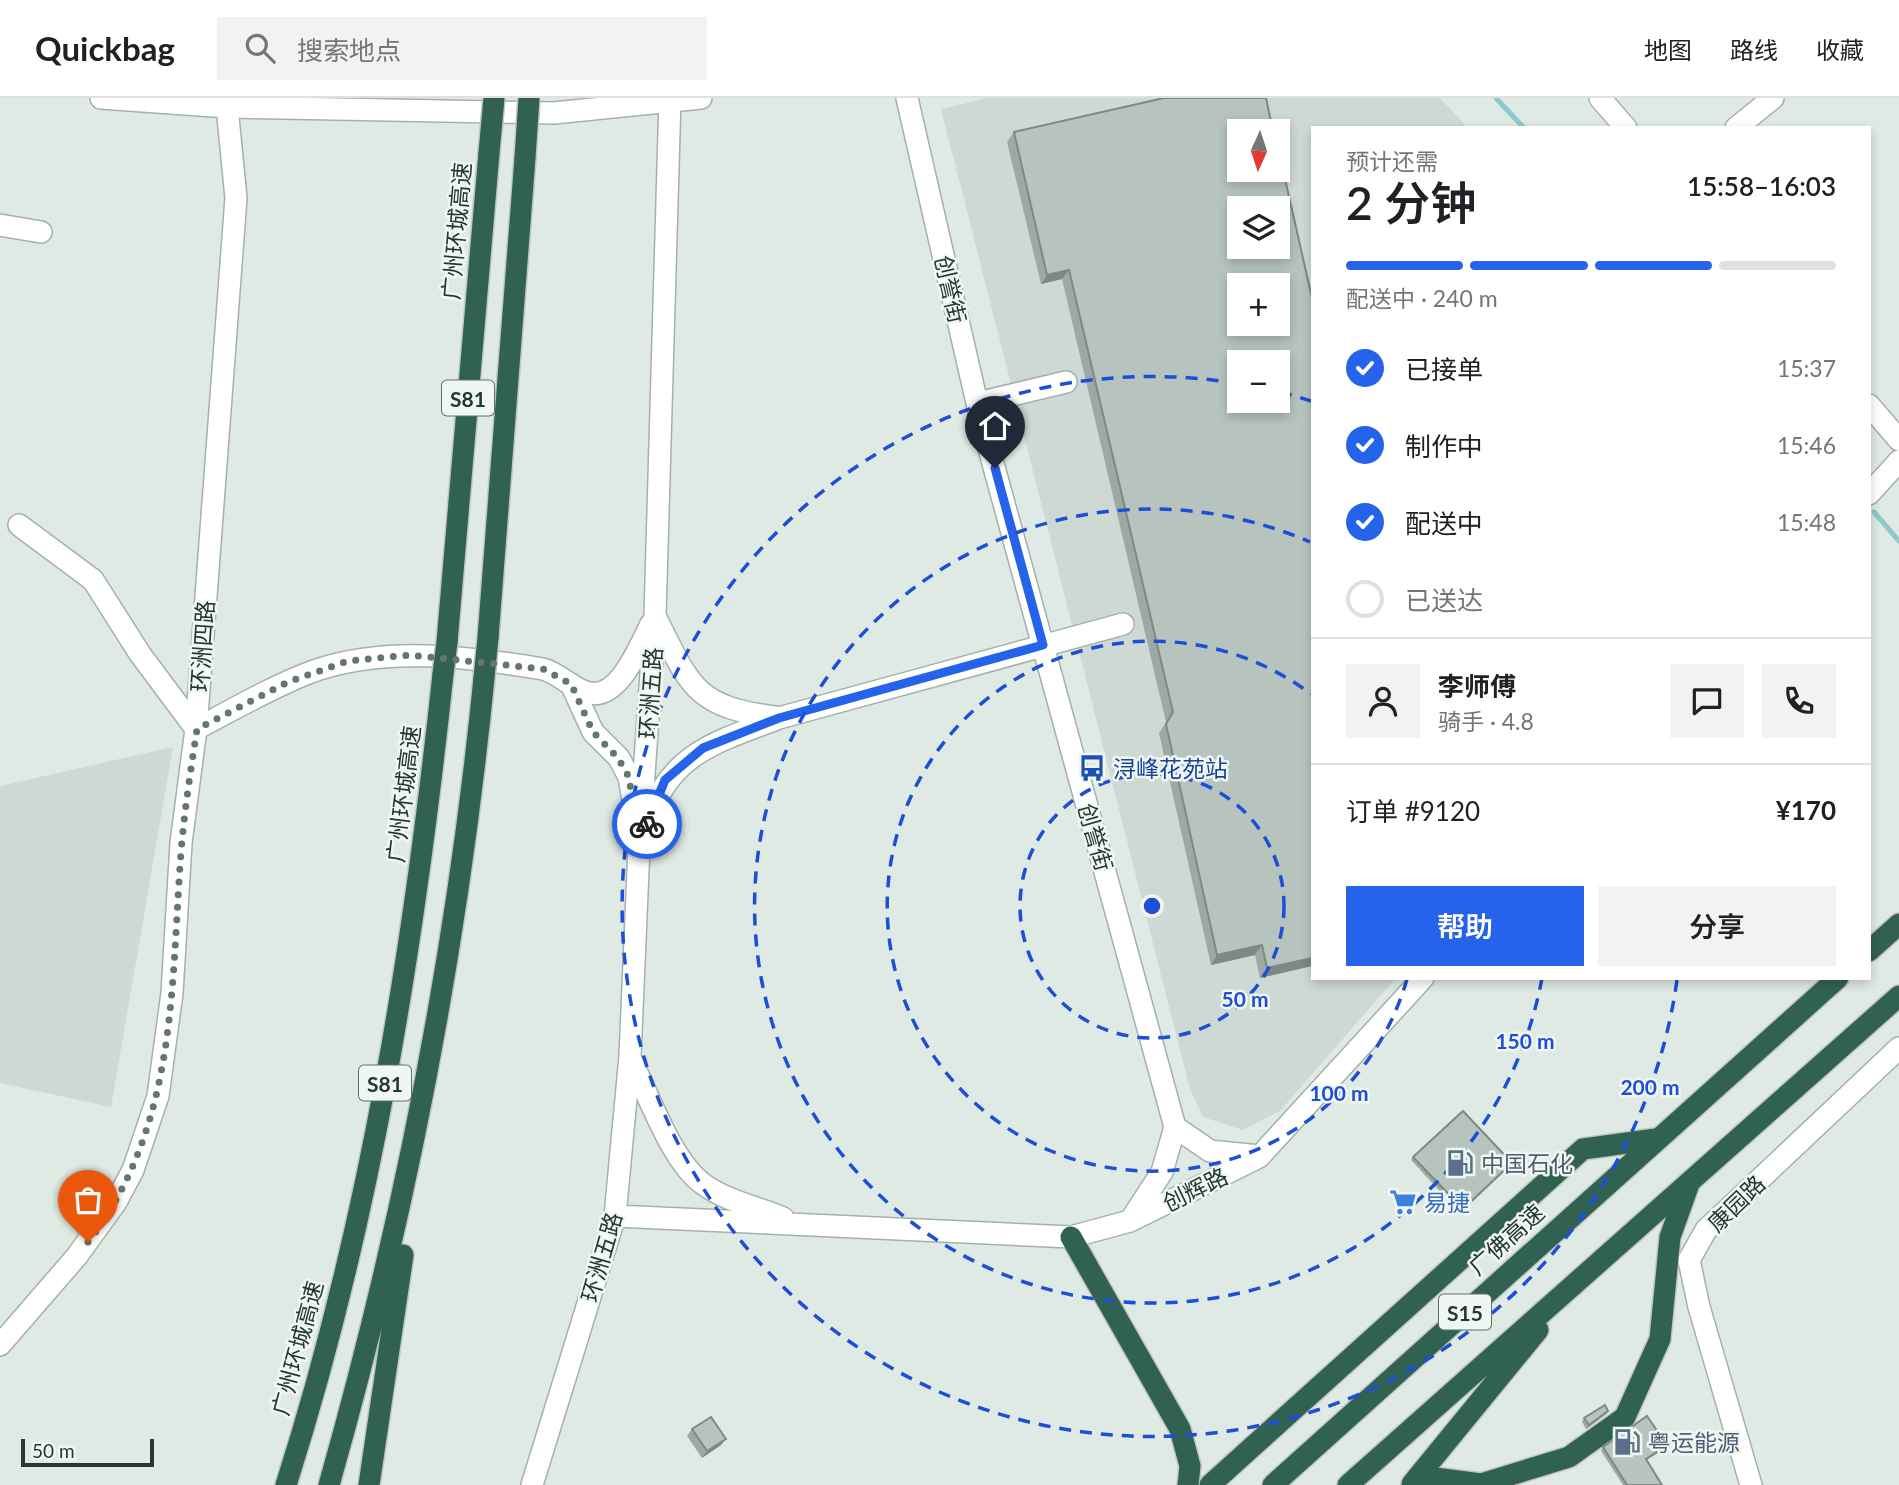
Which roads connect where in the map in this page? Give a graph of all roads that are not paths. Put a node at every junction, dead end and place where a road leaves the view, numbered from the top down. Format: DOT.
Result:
graph roads {
  1 [pos="100,98"];
  2 [pos="494,98"];
  3 [pos="530,98"];
  4 [pos="701,98"];
  5 [pos="907,98"];
  6 [pos="1600,98"];
  7 [pos="1773,98"];
  8 [pos="670,100"];
  9 [pos="227,107"];
  10 [pos="1624,126"];
  11 [pos="1738,126"];
  12 [pos="0,225"];
  13 [pos="41,232"];
  14 [pos="1066,383"];
  15 [pos="978,402"];
  16 [pos="1871,407"];
  17 [pos="1899,440"];
  18 [pos="1899,461"];
  19 [pos="1871,492"];
  20 [pos="19,525"];
  21 [pos="655,616"];
  22 [pos="1123,624"];
  23 [pos="1043,645"];
  24 [pos="571,684"];
  25 [pos="779,718"];
  26 [pos="197,729"];
  27 [pos="639,847"];
  28 [pos="1899,924"];
  29 [pos="1871,949"];
  30 [pos="1421,980"];
  31 [pos="1836,980"];
  32 [pos="441,994"];
  33 [pos="1899,996"];
  34 [pos="1899,1048"];
  35 [pos="630,1056"];
  36 [pos="1175,1127"];
  37 [pos="1656,1139"];
  38 [pos="1259,1157"];
  39 [pos="1690,1181"];
  40 [pos="615,1216"];
  41 [pos="1130,1221"];
  42 [pos="797,1224"];
  43 [pos="1071,1237"];
  44 [pos="1577,1282"];
  45 [pos="0,1345"];
  46 [pos="1415,1480"];
  47 [pos="286,1485"];
  48 [pos="329,1485"];
  49 [pos="369,1485"];
  50 [pos="531,1485"];
  51 [pos="1188,1485"];
  52 [pos="1210,1485"];
  53 [pos="1273,1485"];
  54 [pos="1348,1485"];
  55 [pos="1751,1485"];
  1 -- 9 [label="street"];
  2 -- 47 [label="highway, 广州环城高速 / S81, bridge"];
  3 -- 32 [label="highway, S81, bridge"];
  4 -- 8 [label="street"];
  5 -- 15 [label="street, 创誉街"];
  6 -- 10 [label="street"];
  7 -- 11 [label="street"];
  8 -- 9 [label="street"];
  8 -- 21 [label="street, 环洲五路"];
  9 -- 26 [label="street, 环洲四路"];
  12 -- 13 [label="street"];
  14 -- 15 [label="street"];
  15 -- 23 [label="street, 创誉街"];
  16 -- 17 [label="street"];
  18 -- 19 [label="street"];
  20 -- 26 [label="street"];
  21 -- 24 [label="street"];
  21 -- 25 [label="street"];
  21 -- 27 [label="street, 环洲五路"];
  22 -- 23 [label="street"];
  23 -- 25 [label="street"];
  23 -- 36 [label="street, 创誉街"];
  24 -- 26 [label="street"];
  24 -- 27 [label="street"];
  25 -- 27 [label="street"];
  26 -- 45 [label="street, 环洲四路"];
  27 -- 35 [label="street, 环洲五路"];
  28 -- 29 [label="highway"];
  30 -- 38 [label="street"];
  31 -- 37 [label="highway, 广佛高速 / S15"];
  32 -- 48 [label="highway, S81"];
  32 -- 49 [label="highway"];
  33 -- 39 [label="highway, S15"];
  34 -- 55 [label="street, 康园路"];
  35 -- 40 [label="street, 环洲五路"];
  35 -- 42 [label="street"];
  36 -- 38 [label="street"];
  36 -- 41 [label="street"];
  37 -- 52 [label="highway"];
  37 -- 53 [label="highway, 广佛高速 / S15"];
  38 -- 41 [label="street, 创辉路"];
  39 -- 44 [label="highway, S15"];
  39 -- 46 [label="highway"];
  40 -- 42 [label="street, 创辉路"];
  40 -- 50 [label="street, 环洲五路"];
  41 -- 43 [label="street, 创辉路"];
  42 -- 43 [label="street, 创辉路"];
  43 -- 51 [label="highway"];
  44 -- 46 [label="highway"];
  44 -- 54 [label="highway, S15"];
}
